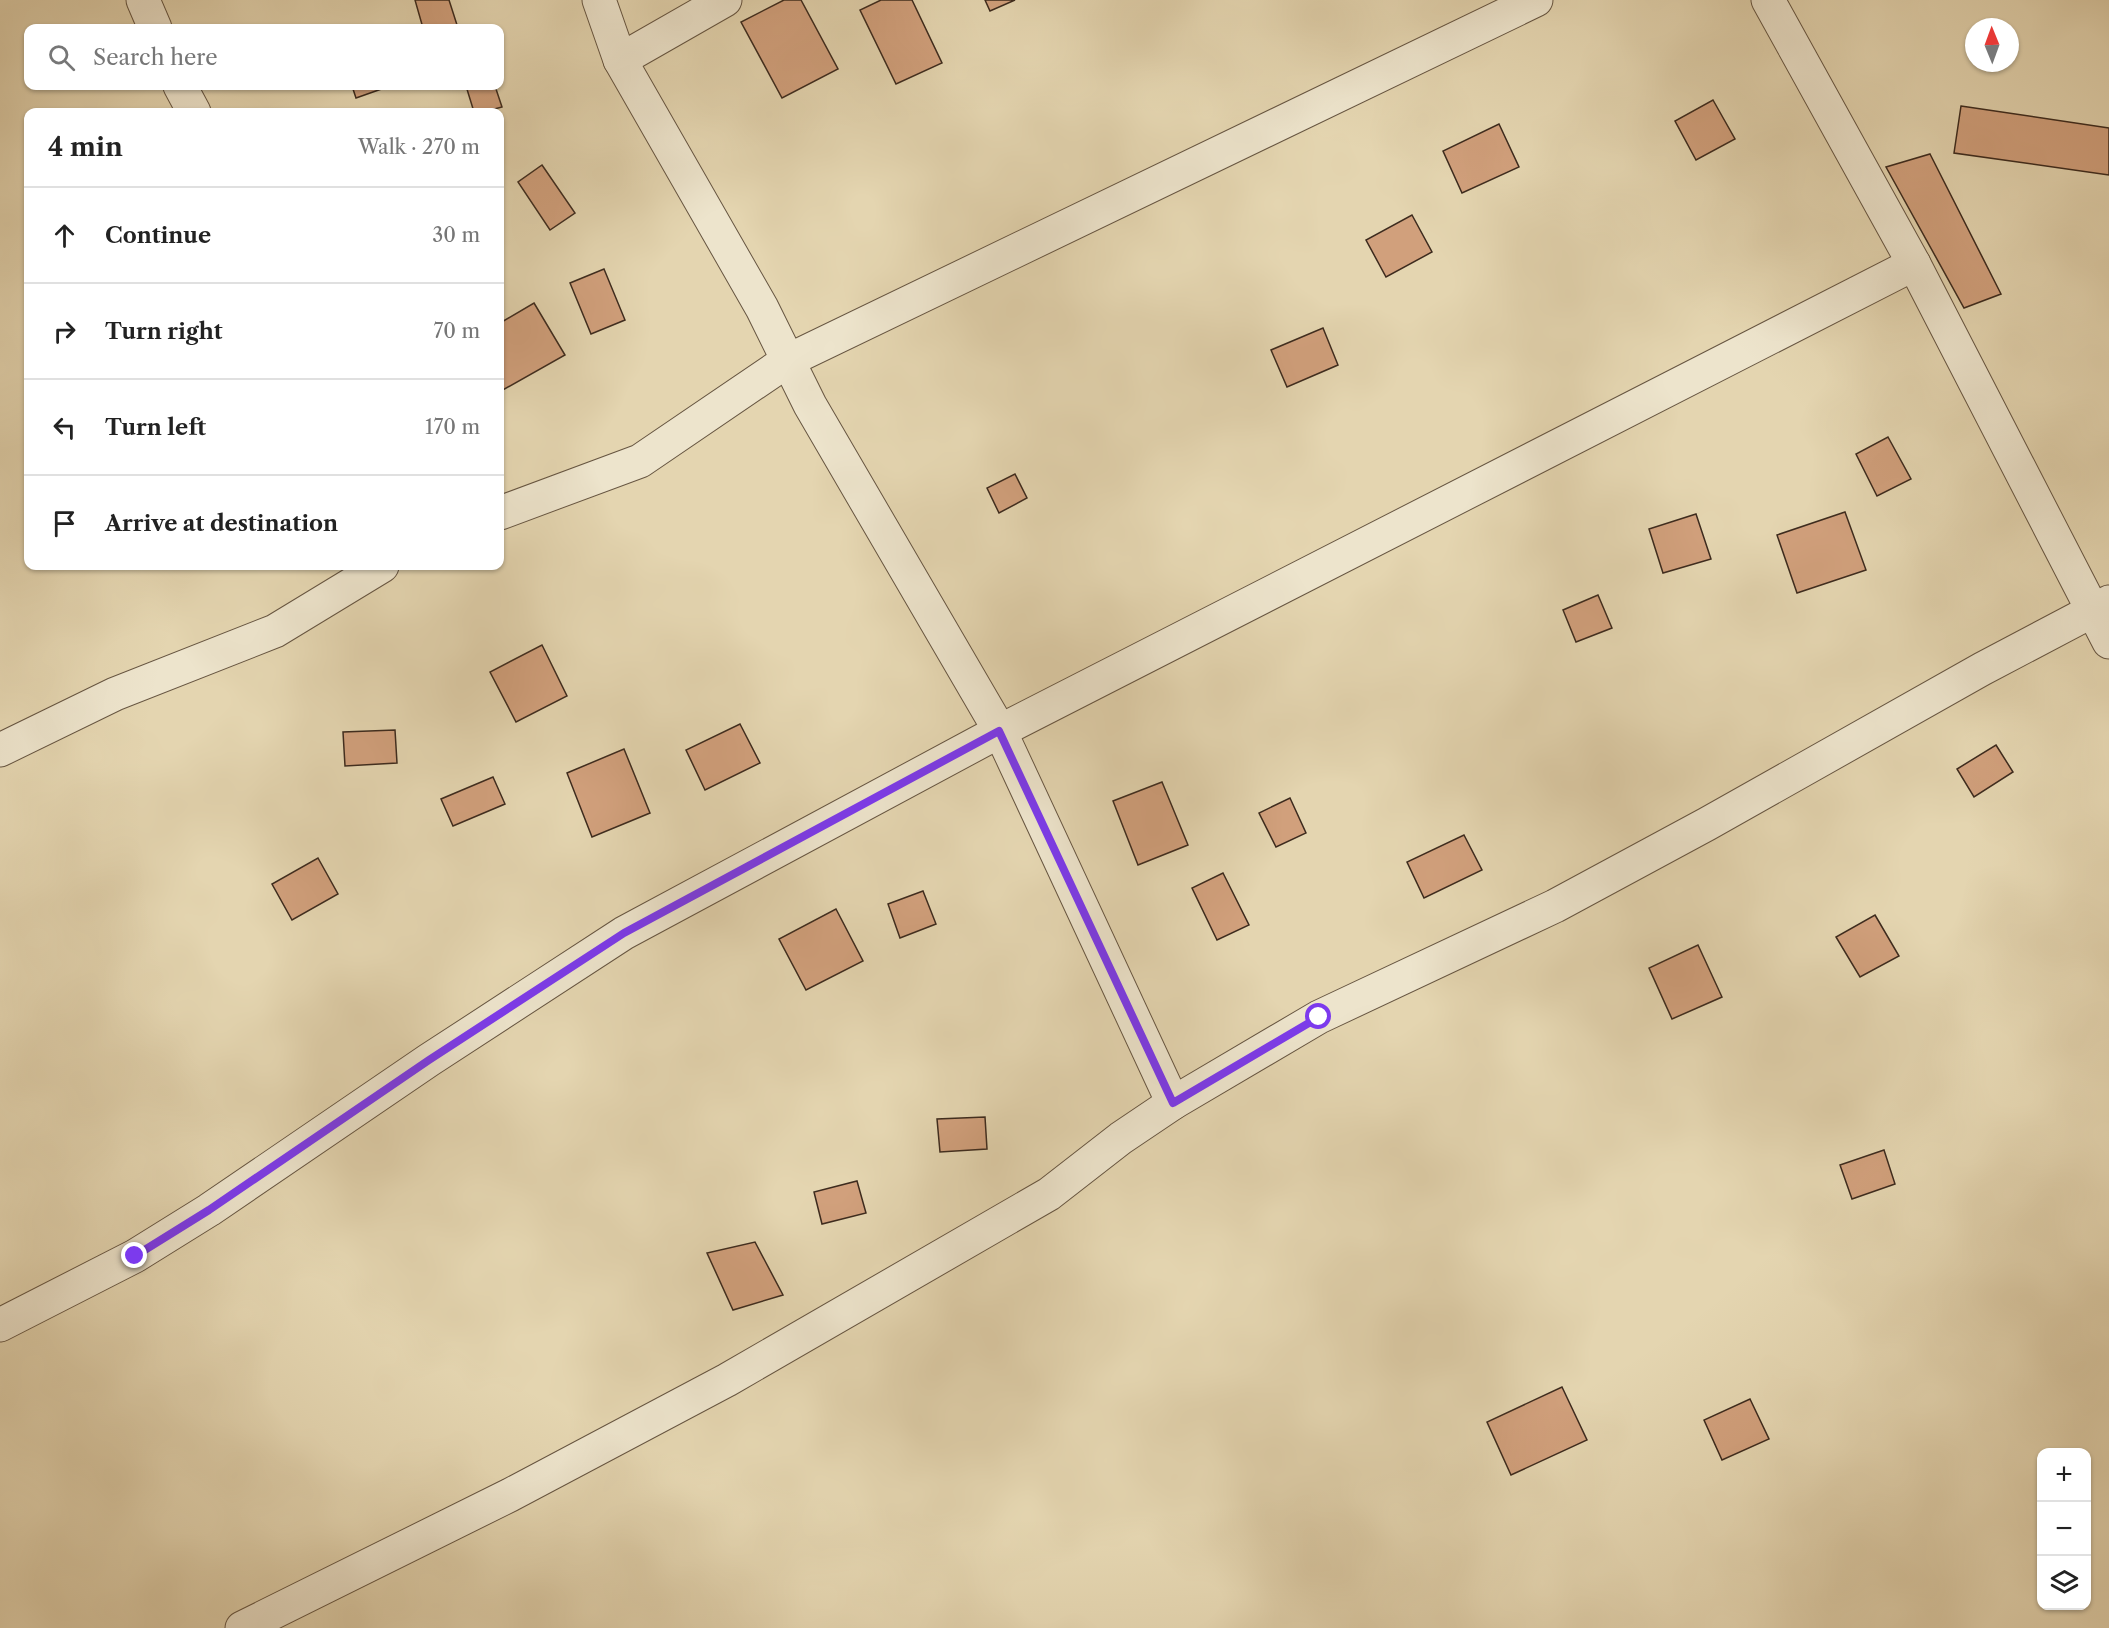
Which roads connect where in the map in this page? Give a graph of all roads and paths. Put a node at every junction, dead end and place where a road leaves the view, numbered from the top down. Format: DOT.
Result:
graph roads {
  1 [pos="143,0"];
  2 [pos="599,0"];
  3 [pos="725,0"];
  4 [pos="1536,0"];
  5 [pos="1768,0"];
  6 [pos="153,24"];
  7 [pos="620,60"];
  8 [pos="182,90"];
  9 [pos="192,108"];
  10 [pos="1914,264"];
  11 [pos="787,361"];
  12 [pos="504,512"];
  13 [pos="376,570"];
  14 [pos="2101,606"];
  15 [pos="2109,642"];
  16 [pos="999,731"];
  17 [pos="0,750"];
  18 [pos="1173,1103"];
  19 [pos="0,1325"];
  20 [pos="242,1628"];
  1 -- 6 [label="street"];
  2 -- 7 [label="street"];
  3 -- 7 [label="street"];
  4 -- 11 [label="street"];
  5 -- 10 [label="street"];
  7 -- 11 [label="street"];
  8 -- 9 [label="street"];
  10 -- 14 [label="street"];
  10 -- 16 [label="street"];
  11 -- 12 [label="street"];
  11 -- 16 [label="street"];
  13 -- 17 [label="street"];
  14 -- 15 [label="street"];
  14 -- 18 [label="street"];
  16 -- 18 [label="street"];
  16 -- 19 [label="street"];
  18 -- 20 [label="street"];
}
